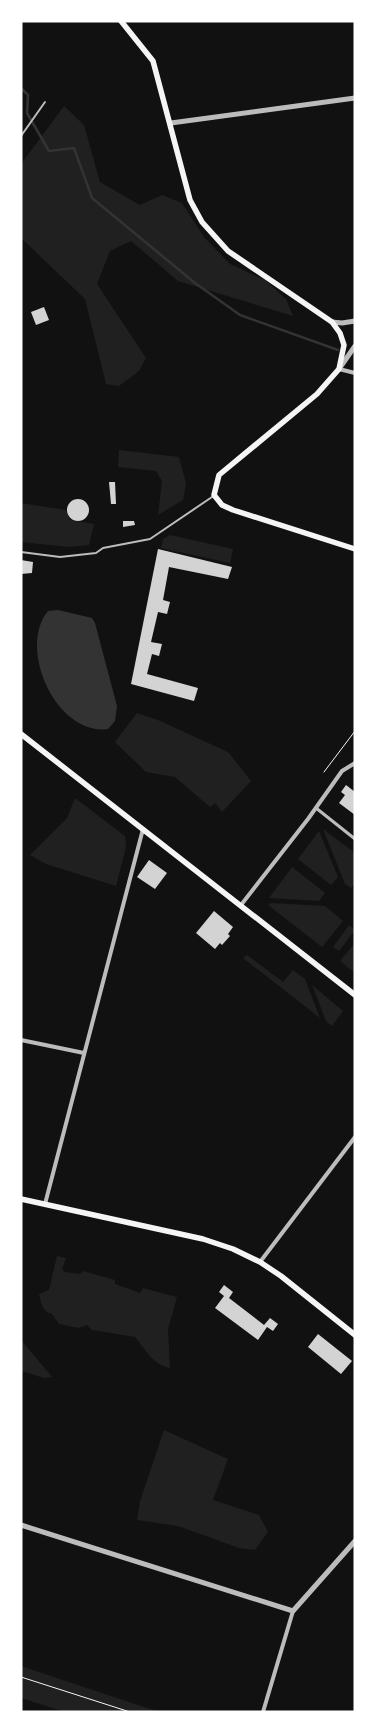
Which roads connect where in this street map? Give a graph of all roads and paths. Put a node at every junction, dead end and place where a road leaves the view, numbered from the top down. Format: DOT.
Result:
graph roads {
  1 [pos="121,21"];
  2 [pos="355,98"];
  3 [pos="46,102"];
  4 [pos="171,123"];
  5 [pos="21,136"];
  6 [pos="355,321"];
  7 [pos="332,322"];
  8 [pos="355,346"];
  9 [pos="339,369"];
  10 [pos="355,372"];
  11 [pos="214,495"];
  12 [pos="355,549"];
  13 [pos="21,552"];
  14 [pos="355,731"];
  15 [pos="21,734"];
  16 [pos="355,763"];
  17 [pos="324,772"];
  18 [pos="316,808"];
  19 [pos="143,828"];
  20 [pos="355,839"];
  21 [pos="241,906"];
  22 [pos="355,995"];
  23 [pos="21,1040"];
  24 [pos="84,1052"];
  25 [pos="355,1137"];
  26 [pos="21,1199"];
  27 [pos="45,1204"];
  28 [pos="260,1262"];
  29 [pos="355,1335"];
  30 [pos="21,1525"];
  31 [pos="355,1541"];
  32 [pos="293,1611"];
  33 [pos="21,1677"];
  34 [pos="130,1712"];
  35 [pos="263,1712"];
  1 -- 4 [label="main road"];
  2 -- 4 [label="street"];
  3 -- 5 [label="lane"];
  4 -- 7 [label="main road"];
  6 -- 7 [label="street"];
  7 -- 9 [label="main road"];
  8 -- 9 [label="street"];
  9 -- 10 [label="street"];
  9 -- 11 [label="main road"];
  11 -- 12 [label="main road"];
  11 -- 13 [label="lane"];
  14 -- 17 [label="path"];
  15 -- 19 [label="main road"];
  16 -- 18 [label="street"];
  18 -- 20 [label="street"];
  18 -- 21 [label="street"];
  19 -- 21 [label="main road"];
  19 -- 24 [label="street"];
  21 -- 22 [label="main road"];
  23 -- 24 [label="street"];
  24 -- 27 [label="street"];
  25 -- 28 [label="street"];
  26 -- 27 [label="main road"];
  27 -- 28 [label="main road"];
  28 -- 29 [label="main road"];
  30 -- 32 [label="street"];
  31 -- 32 [label="street"];
  32 -- 35 [label="street"];
  33 -- 34 [label="path"];
}
